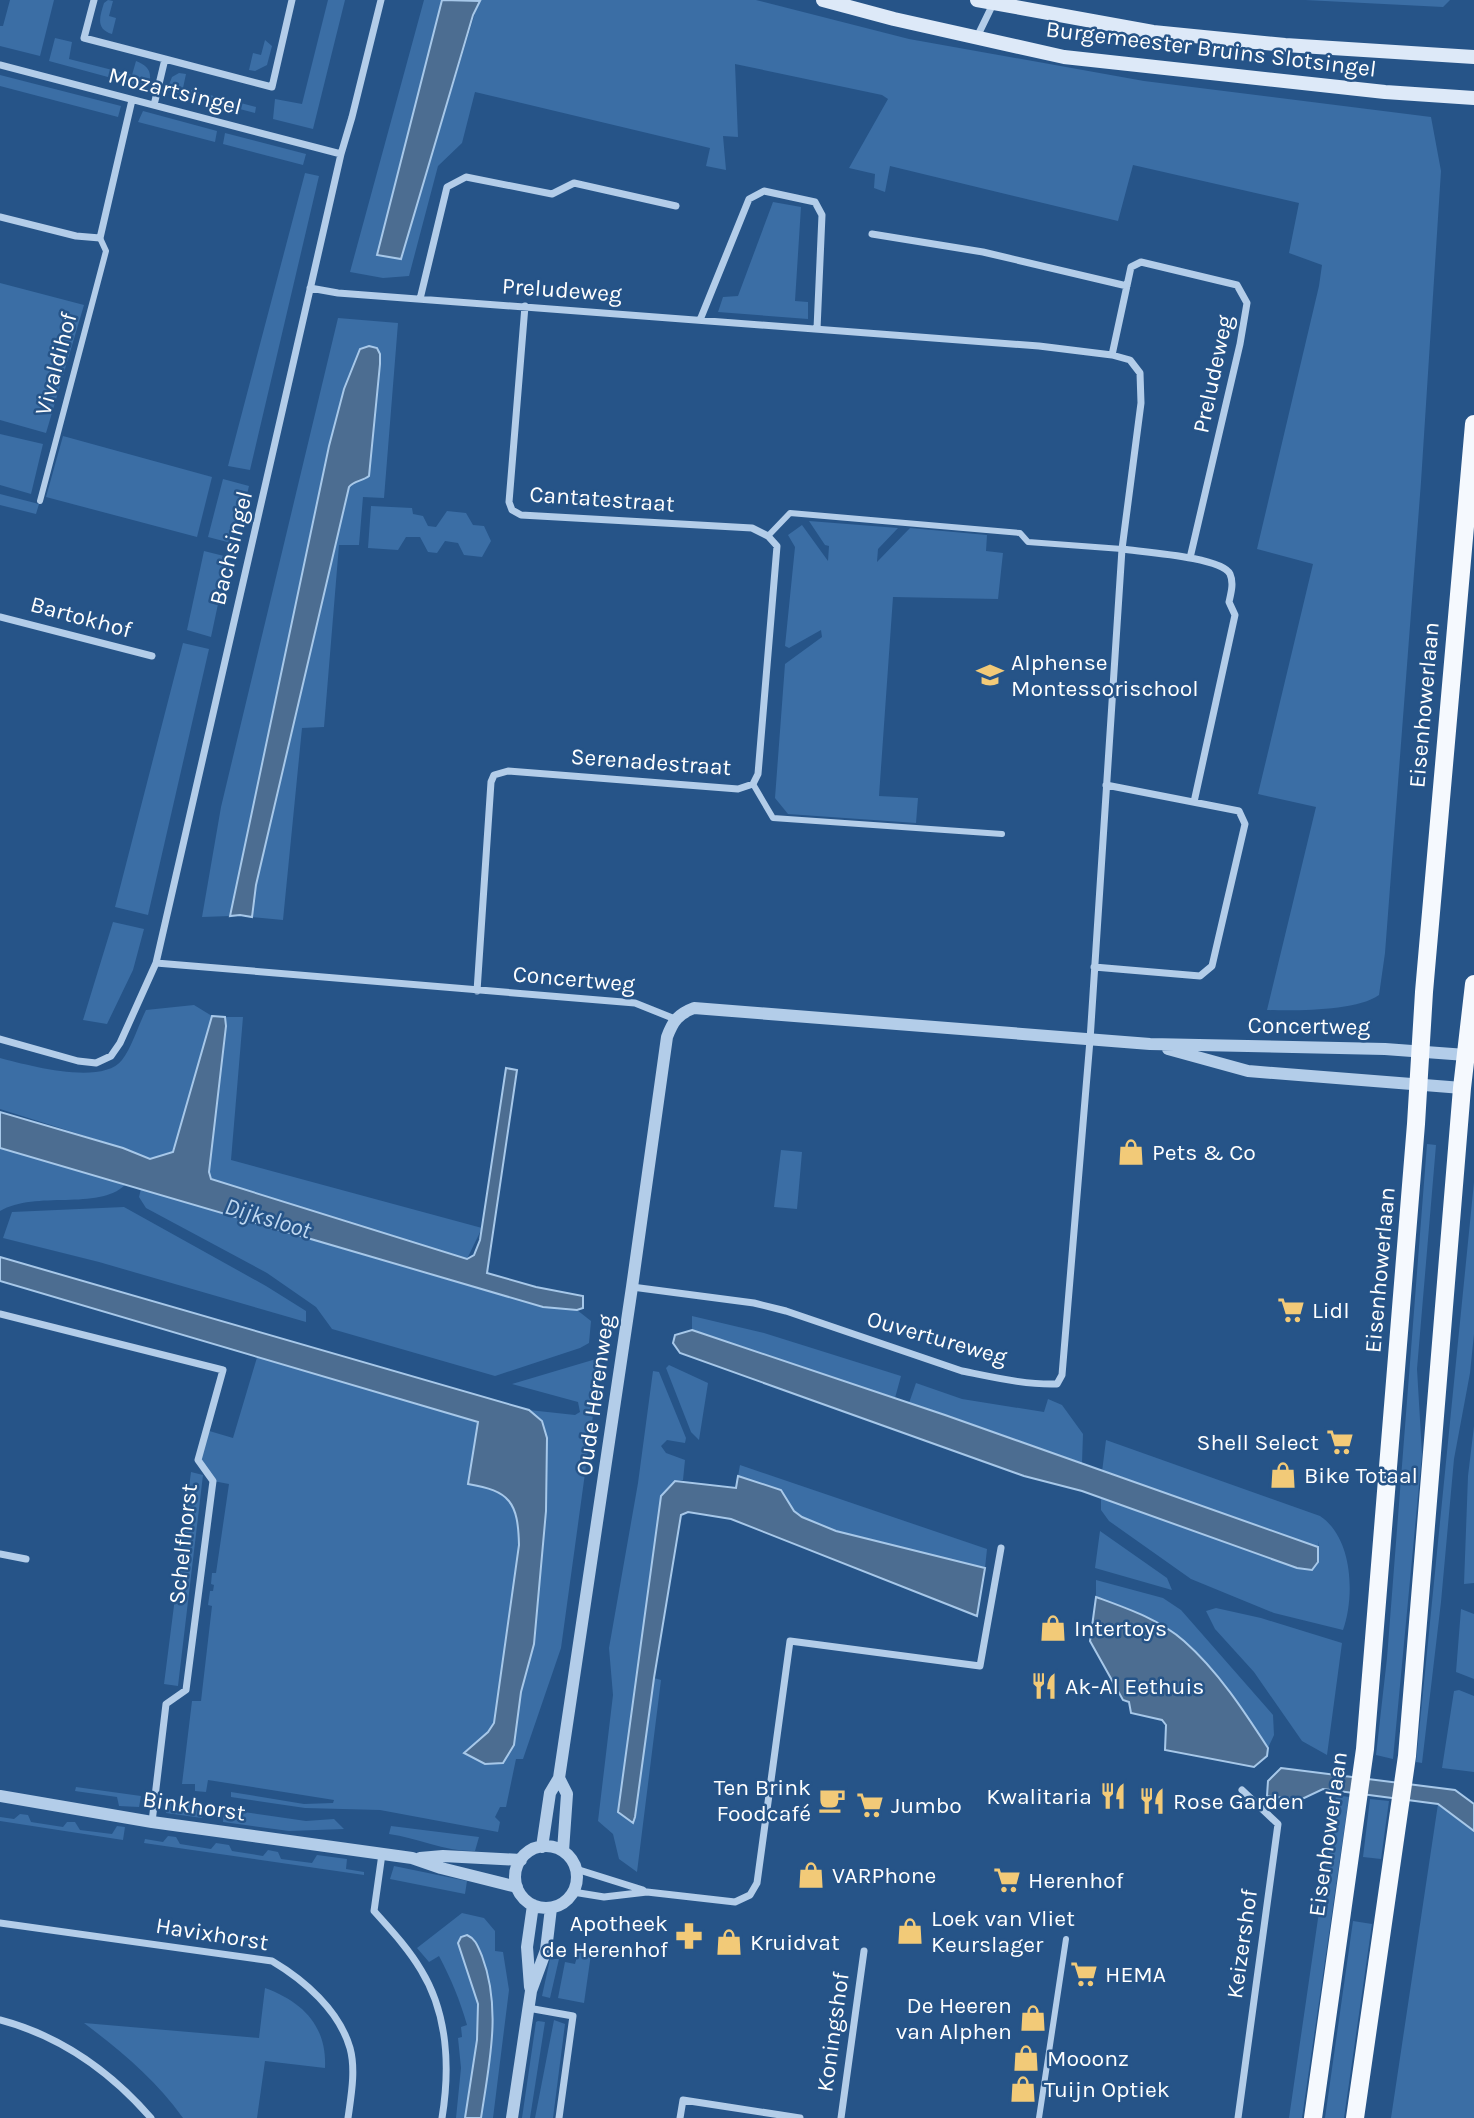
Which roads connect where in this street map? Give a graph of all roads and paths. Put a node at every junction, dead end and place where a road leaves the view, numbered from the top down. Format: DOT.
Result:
graph roads {
  1 [pos="94,0"];
  2 [pos="292,0"];
  3 [pos="381,0"];
  4 [pos="823,0"];
  5 [pos="977,0"];
  6 [pos="993,4"];
  7 [pos="976,38"];
  8 [pos="1474,57"];
  9 [pos="165,59"];
  10 [pos="0,65"];
  11 [pos="1474,98"];
  12 [pos="132,100"];
  13 [pos="154,105"];
  14 [pos="341,153"];
  15 [pos="676,206"];
  16 [pos="0,217"];
  17 [pos="872,234"];
  18 [pos="100,238"];
  19 [pos="1127,286"];
  20 [pos="310,288"];
  21 [pos="420,299"];
  22 [pos="525,306"];
  23 [pos="700,320"];
  24 [pos="817,329"];
  25 [pos="1112,355"];
  26 [pos="1474,424"];
  27 [pos="40,501"];
  28 [pos="768,536"];
  29 [pos="1122,549"];
  30 [pos="1190,558"];
  31 [pos="0,616"];
  32 [pos="152,656"];
  33 [pos="753,784"];
  34 [pos="1106,785"];
  35 [pos="1194,802"];
  36 [pos="1002,834"];
  37 [pos="156,963"];
  38 [pos="1094,967"];
  39 [pos="1474,984"];
  40 [pos="477,991"];
  41 [pos="675,1019"];
  42 [pos="0,1039"];
  43 [pos="1090,1040"];
  44 [pos="1150,1044"];
  45 [pos="1420,1051"];
  46 [pos="1470,1056"];
  47 [pos="1418,1083"];
  48 [pos="1468,1088"];
  49 [pos="632,1287"];
  50 [pos="0,1314"];
  51 [pos="1000,1548"];
  52 [pos="0,1554"];
  53 [pos="26,1559"];
  54 [pos="559,1778"];
  55 [pos="1242,1790"];
  56 [pos="0,1796"];
  57 [pos="152,1822"];
  58 [pos="542,1847"];
  59 [pos="563,1851"];
  60 [pos="382,1854"];
  61 [pos="412,1858"];
  62 [pos="521,1860"];
  63 [pos="576,1869"];
  64 [pos="517,1887"];
  65 [pos="573,1892"];
  66 [pos="647,1892"];
  67 [pos="533,1905"];
  68 [pos="551,1908"];
  69 [pos="0,1923"];
  70 [pos="1066,1939"];
  71 [pos="864,1951"];
  72 [pos="531,1991"];
  73 [pos="528,2008"];
  74 [pos="0,2020"];
  75 [pos="151,2118"];
  76 [pos="348,2118"];
  77 [pos="442,2118"];
  78 [pos="512,2118"];
  79 [pos="559,2118"];
  80 [pos="680,2118"];
  81 [pos="800,2118"];
  82 [pos="841,2118"];
  83 [pos="1039,2118"];
  84 [pos="1238,2118"];
  85 [pos="1313,2118"];
  86 [pos="1355,2118"];
  1 -- 9 [label="street"];
  2 -- 9 [label="street"];
  3 -- 14 [label="street, Bachsingel"];
  4 -- 7 [label="main road, Burgemeester Bruins Slotsingel"];
  5 -- 6 [label="main road, Burgemeester Bruins Slotsingel"];
  6 -- 7 [label="street"];
  6 -- 8 [label="main road, Burgemeester Bruins Slotsingel"];
  7 -- 11 [label="main road, Burgemeester Bruins Slotsingel"];
  9 -- 13 [label="street"];
  10 -- 12 [label="street, Mozartsingel"];
  12 -- 13 [label="street, Mozartsingel"];
  12 -- 18 [label="street, Vivaldihof"];
  13 -- 14 [label="street, Mozartsingel"];
  14 -- 20 [label="street, Bachsingel"];
  15 -- 21 [label="street"];
  16 -- 18 [label="street"];
  17 -- 19 [label="street"];
  18 -- 27 [label="street, Vivaldihof"];
  19 -- 25 [label="street, Preludeweg"];
  19 -- 30 [label="street, Preludeweg"];
  20 -- 21 [label="street, Preludeweg"];
  20 -- 37 [label="street, Bachsingel"];
  21 -- 22 [label="street, Preludeweg"];
  22 -- 23 [label="street, Preludeweg"];
  22 -- 28 [label="street, Cantatestraat"];
  23 -- 24 [label="street, Preludeweg"];
  23 -- 24 [label="street"];
  24 -- 25 [label="street, Preludeweg"];
  25 -- 29 [label="street, Preludeweg"];
  26 -- 45 [label="main road, Eisenhowerlaan"];
  28 -- 29 [label="street"];
  28 -- 33 [label="street"];
  29 -- 30 [label="street"];
  29 -- 34 [label="street, Preludeweg"];
  30 -- 35 [label="street"];
  31 -- 32 [label="street, Bartokhof"];
  33 -- 36 [label="street, Serenadestraat"];
  33 -- 40 [label="street, Serenadestraat"];
  34 -- 35 [label="street"];
  34 -- 38 [label="street, Preludeweg"];
  35 -- 38 [label="street"];
  37 -- 40 [label="street, Concertweg"];
  37 -- 42 [label="street, Bachsingel"];
  38 -- 43 [label="street, Preludeweg"];
  39 -- 46 [label="main road"];
  40 -- 41 [label="street, Concertweg"];
  41 -- 43 [label="street, Concertweg"];
  41 -- 49 [label="street, Oude Herenweg"];
  43 -- 44 [label="street, Concertweg"];
  43 -- 49 [label="street, Ouvertureweg"];
  44 -- 45 [label="street, Concertweg"];
  44 -- 47 [label="street, Concertweg"];
  45 -- 46 [label="street, Concertweg"];
  45 -- 47 [label="main road, Eisenhowerlaan"];
  46 -- 48 [label="main road"];
  47 -- 48 [label="street, Concertweg"];
  47 -- 85 [label="main road, Eisenhowerlaan"];
  48 -- 86 [label="main road"];
  49 -- 54 [label="street, Oude Herenweg"];
  50 -- 57 [label="street, Schelfhorst"];
  51 -- 66 [label="street"];
  52 -- 53 [label="street"];
  54 -- 58 [label="street, Oude Herenweg"];
  54 -- 59 [label="street, Oude Herenweg"];
  55 -- 84 [label="street, Keizershof"];
  56 -- 57 [label="street, Binkhorst"];
  57 -- 60 [label="street, Binkhorst"];
  58 -- 59 [label="street"];
  58 -- 62 [label="street"];
  59 -- 63 [label="street"];
  60 -- 61 [label="street, Binkhorst"];
  60 -- 77 [label="street"];
  61 -- 62 [label="street, Binkhorst"];
  61 -- 64 [label="street, Binkhorst"];
  62 -- 64 [label="street"];
  63 -- 65 [label="street"];
  63 -- 66 [label="street"];
  64 -- 67 [label="street"];
  65 -- 66 [label="street"];
  65 -- 68 [label="street"];
  67 -- 68 [label="street"];
  67 -- 72 [label="street"];
  68 -- 72 [label="street"];
  69 -- 76 [label="street, Havixhorst"];
  70 -- 83 [label="street"];
  71 -- 82 [label="street, Koningshof"];
  72 -- 73 [label="street"];
  73 -- 78 [label="street"];
  73 -- 79 [label="street"];
  74 -- 75 [label="street"];
  80 -- 81 [label="street, Koningshof"];
}
